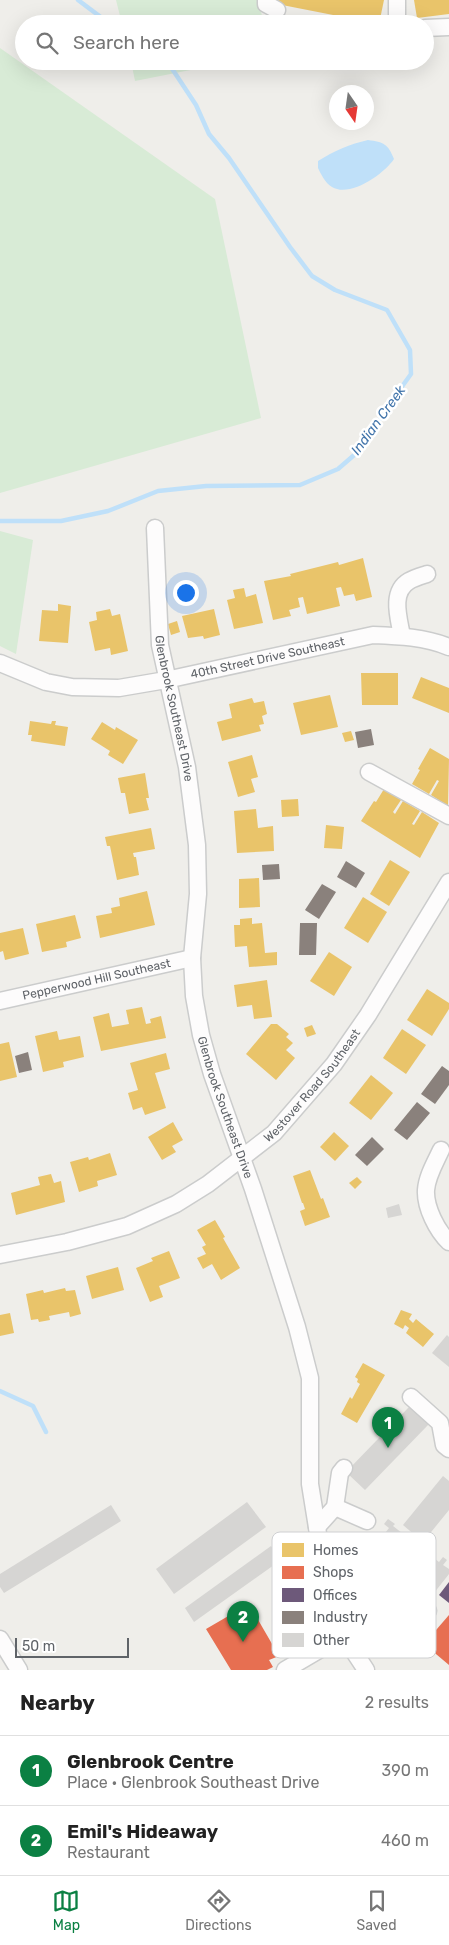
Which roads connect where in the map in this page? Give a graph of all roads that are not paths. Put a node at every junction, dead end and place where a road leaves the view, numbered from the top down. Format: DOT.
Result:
graph roads {
  1 [pos="397,0"];
  2 [pos="397,15"];
  3 [pos="449,27"];
  4 [pos="434,28"];
  5 [pos="155,528"];
  6 [pos="427,574"];
  7 [pos="402,636"];
  8 [pos="449,647"];
  9 [pos="0,663"];
  10 [pos="166,680"];
  11 [pos="369,772"];
  12 [pos="449,816"];
  13 [pos="449,882"];
  14 [pos="192,958"];
  15 [pos="0,1001"];
  16 [pos="441,1150"];
  17 [pos="242,1159"];
  18 [pos="449,1242"];
  19 [pos="0,1255"];
  20 [pos="412,1397"];
  21 [pos="449,1449"];
  22 [pos="344,1468"];
  23 [pos="335,1508"];
  24 [pos="367,1521"];
  25 [pos="317,1528"];
  26 [pos="318,1532"];
  27 [pos="0,1639"];
  28 [pos="306,1658"];
  29 [pos="358,1658"];
  30 [pos="19,1670"];
  31 [pos="286,1670"];
  32 [pos="366,1670"];
  1 -- 2 [label="street"];
  3 -- 4 [label="street"];
  5 -- 10 [label="street, Glenbrook Southeast Drive"];
  6 -- 7 [label="street"];
  7 -- 8 [label="street, 40th Street Drive Southeast"];
  7 -- 10 [label="street, 40th Street Drive Southeast"];
  9 -- 10 [label="street, 40th Street Drive Southeast"];
  10 -- 14 [label="street, Glenbrook Southeast Drive"];
  11 -- 12 [label="street"];
  13 -- 17 [label="street, Westover Road Southeast"];
  14 -- 15 [label="street, Pepperwood Hill Southeast"];
  14 -- 17 [label="street, Glenbrook Southeast Drive"];
  16 -- 18 [label="street"];
  17 -- 19 [label="street, Westover Road Southeast"];
  17 -- 25 [label="street, Glenbrook Southeast Drive"];
  20 -- 21 [label="street"];
  22 -- 23 [label="street"];
  23 -- 24 [label="street"];
  23 -- 25 [label="street"];
  25 -- 26 [label="street, Glenbrook Southeast Drive"];
  27 -- 30 [label="street"];
  28 -- 31 [label="street"];
  29 -- 32 [label="street, Glenbrook Southeast Drive"];
}
